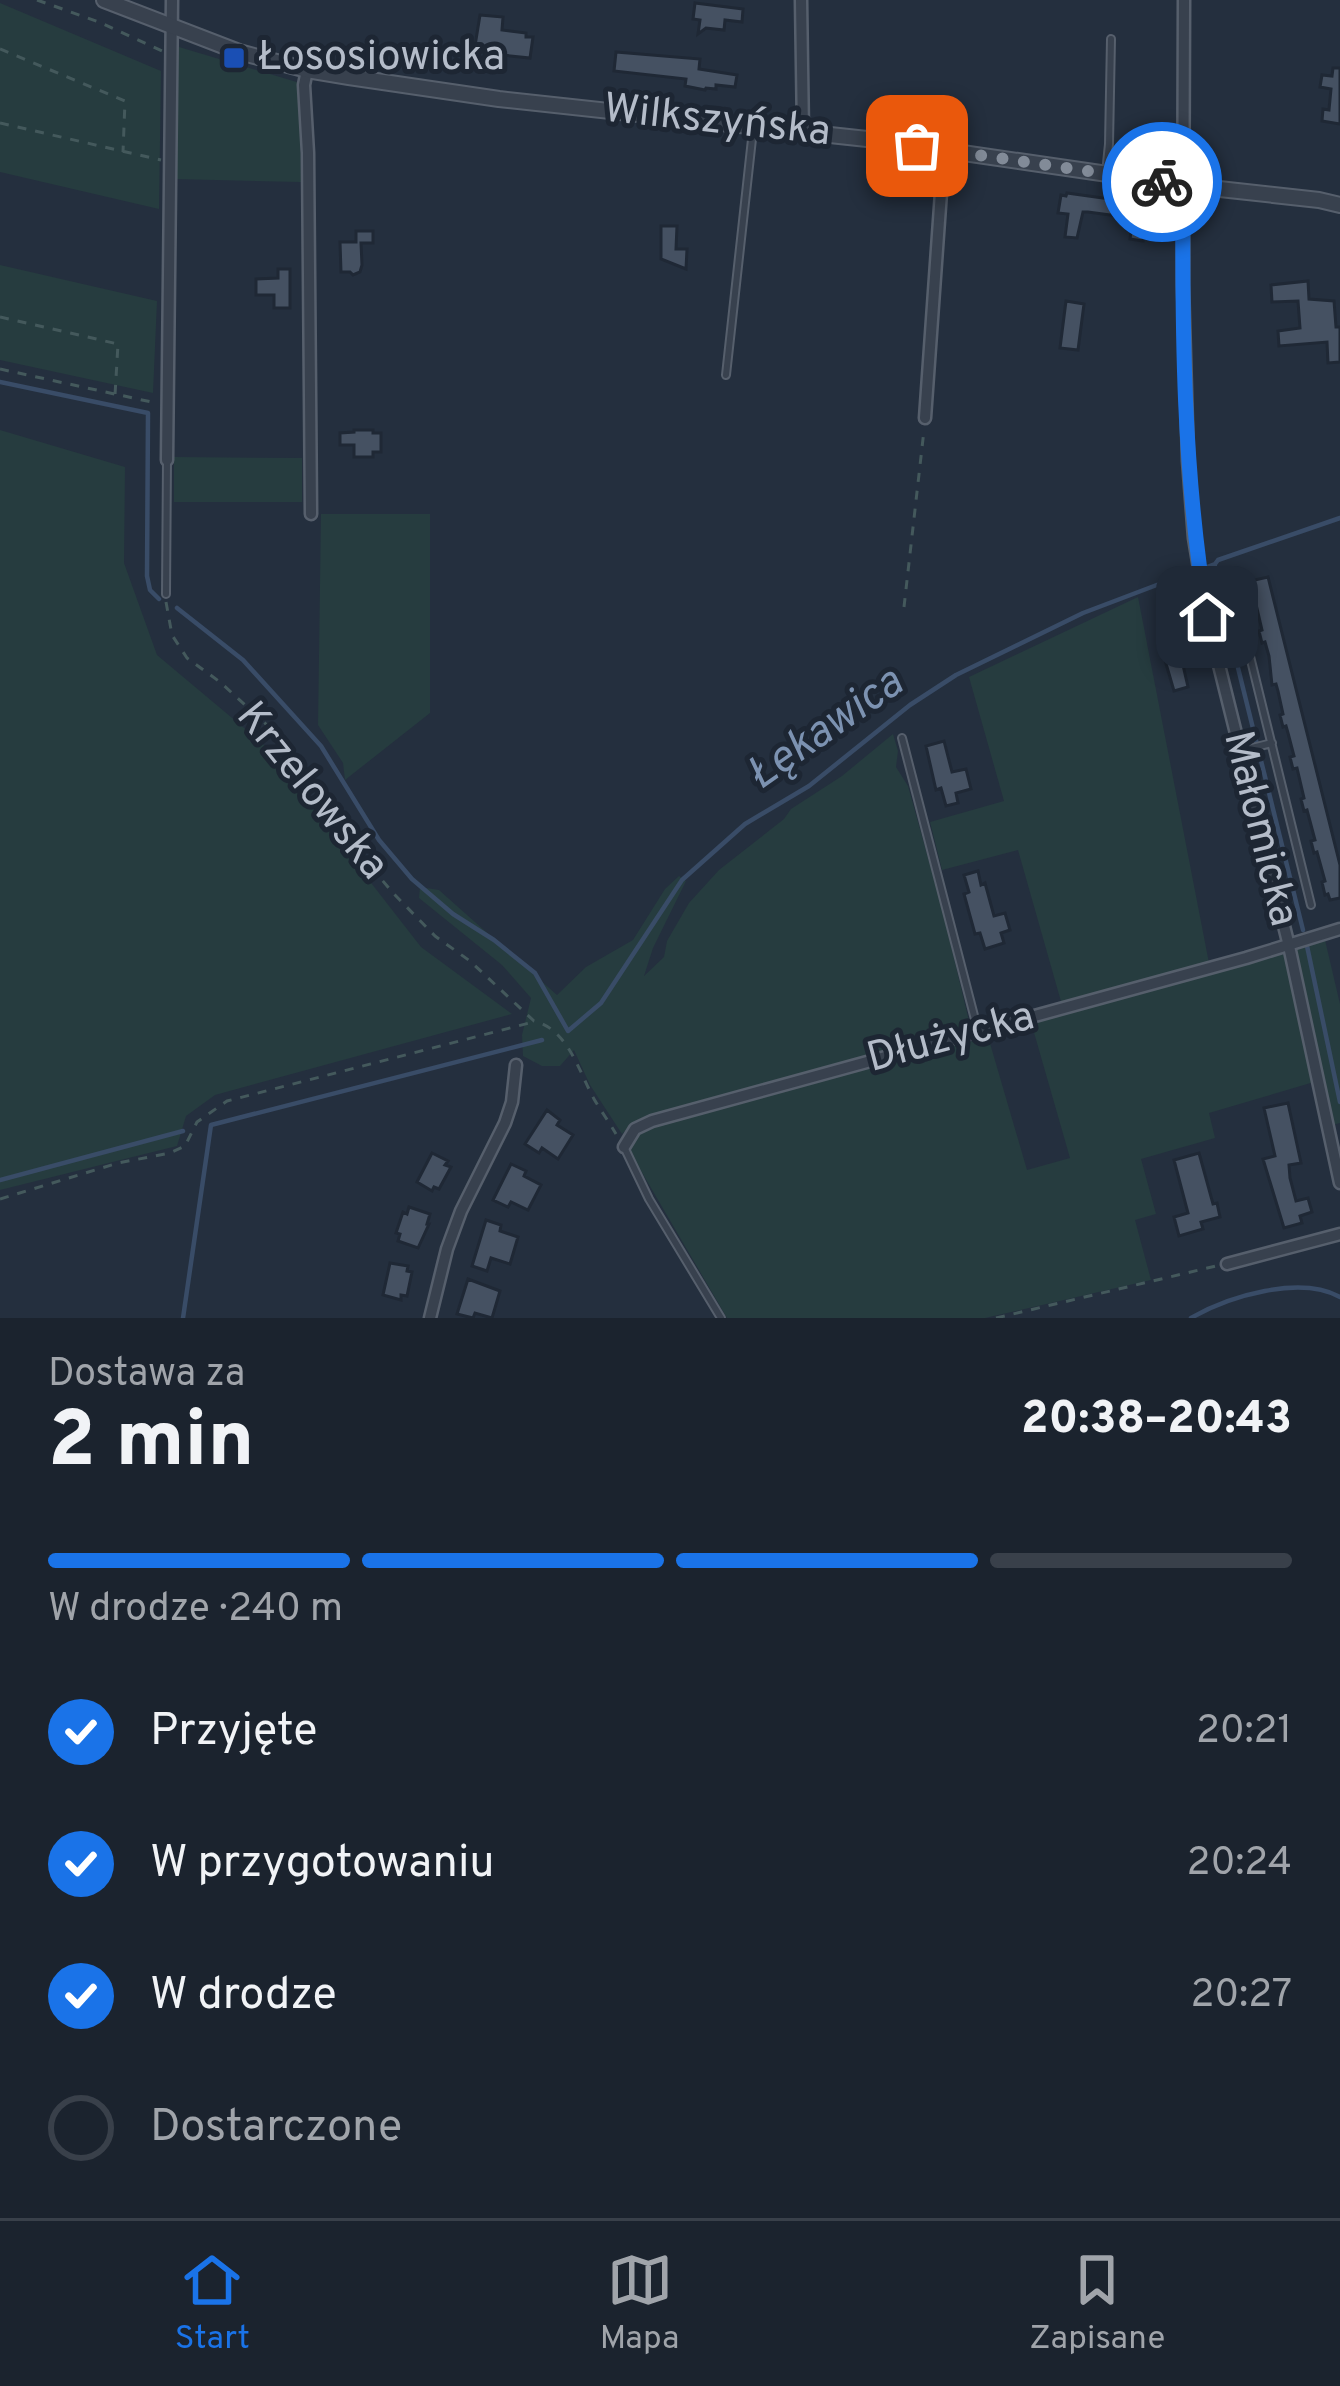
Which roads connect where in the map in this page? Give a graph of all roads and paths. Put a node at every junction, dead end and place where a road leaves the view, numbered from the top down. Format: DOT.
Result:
graph roads {
  1 [pos="37,0"];
  2 [pos="104,0"];
  3 [pos="172,0"];
  4 [pos="801,0"];
  5 [pos="1184,0"];
  6 [pos="170,27"];
  7 [pos="1111,39"];
  8 [pos="0,49"];
  9 [pos="169,53"];
  10 [pos="307,70"];
  11 [pos="0,123"];
  12 [pos="754,126"];
  13 [pos="802,131"];
  14 [pos="944,150"];
  15 [pos="123,152"];
  16 [pos="169,161"];
  17 [pos="1106,172"];
  18 [pos="1183,185"];
  19 [pos="1340,206"];
  20 [pos="0,317"];
  21 [pos="0,369"];
  22 [pos="726,375"];
  23 [pos="115,395"];
  24 [pos="167,400"];
  25 [pos="925,418"];
  26 [pos="166,460"];
  27 [pos="311,514"];
  28 [pos="1233,587"];
  29 [pos="166,594"];
  30 [pos="904,608"];
  31 [pos="902,738"];
  32 [pos="1269,744"];
  33 [pos="1244,750"];
  34 [pos="1311,904"];
  35 [pos="1340,929"];
  36 [pos="1289,946"];
  37 [pos="534,1022"];
  38 [pos="978,1031"];
  39 [pos="516,1065"];
  40 [pos="624,1147"];
  41 [pos="1340,1183"];
  42 [pos="0,1199"];
  43 [pos="1340,1234"];
  44 [pos="1227,1264"];
  45 [pos="430,1318"];
  46 [pos="721,1318"];
  47 [pos="995,1318"];
  1 -- 9 [label="path"];
  2 -- 6 [label="street, Wilkszyńska"];
  3 -- 6 [label="street"];
  4 -- 13 [label="street"];
  5 -- 18 [label="street, Małomicka"];
  6 -- 9 [label="street"];
  6 -- 10 [label="street, Wilkszyńska"];
  7 -- 17 [label="lane"];
  8 -- 15 [label="path"];
  9 -- 16 [label="street"];
  10 -- 12 [label="street, Wilkszyńska"];
  10 -- 27 [label="street"];
  11 -- 15 [label="path"];
  12 -- 13 [label="street, Wilkszyńska"];
  12 -- 22 [label="lane"];
  13 -- 14 [label="street, Wilkszyńska"];
  14 -- 17 [label="street, Wilkszyńska"];
  14 -- 25 [label="street"];
  15 -- 16 [label="path"];
  16 -- 24 [label="street"];
  17 -- 18 [label="street, Wilkszyńska"];
  18 -- 19 [label="street, Wilkszyńska"];
  18 -- 33 [label="street, Małomicka"];
  20 -- 23 [label="path"];
  21 -- 23 [label="path"];
  23 -- 24 [label="path"];
  24 -- 26 [label="street"];
  25 -- 30 [label="path"];
  26 -- 29 [label="lane"];
  28 -- 32 [label="lane"];
  29 -- 37 [label="path, Krzelowska"];
  31 -- 38 [label="lane"];
  32 -- 33 [label="lane"];
  32 -- 34 [label="lane"];
  33 -- 36 [label="street, Małomicka"];
  35 -- 36 [label="street, Dłużycka"];
  36 -- 38 [label="street, Dłużycka"];
  36 -- 41 [label="street, Małomicka"];
  37 -- 40 [label="path, Krzelowska"];
  37 -- 42 [label="path"];
  38 -- 40 [label="street, Dłużycka"];
  39 -- 45 [label="street"];
  40 -- 46 [label="lane"];
  43 -- 44 [label="street"];
  44 -- 47 [label="path"];
}
